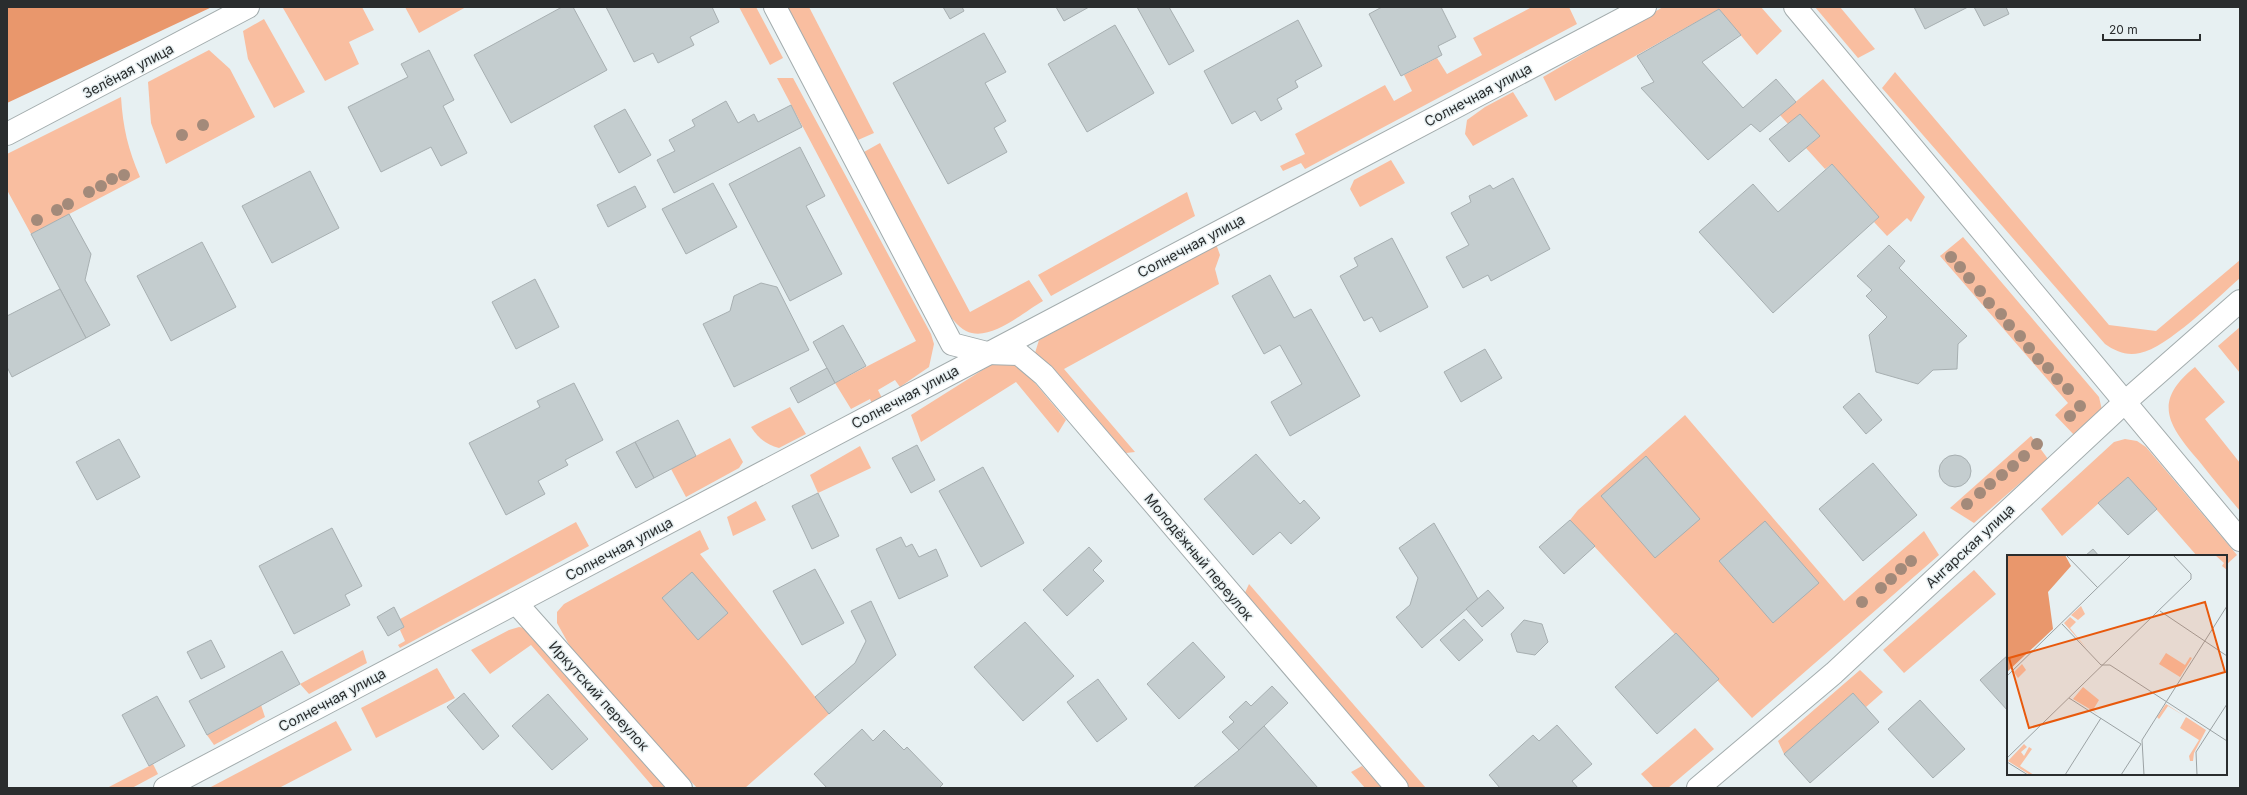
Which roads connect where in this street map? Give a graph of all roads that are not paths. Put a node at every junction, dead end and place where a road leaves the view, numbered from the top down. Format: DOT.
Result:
graph roads {
  1 [pos="248,7"];
  2 [pos="775,7"];
  3 [pos="1645,7"];
  4 [pos="1795,7"];
  5 [pos="7,134"];
  6 [pos="2240,301"];
  7 [pos="987,352"];
  8 [pos="2125,402"];
  9 [pos="2240,540"];
  10 [pos="518,604"];
  11 [pos="165,788"];
  12 [pos="681,788"];
  13 [pos="1397,788"];
  14 [pos="1698,788"];
  1 -- 5 [label="street, Зелёная улица"];
  2 -- 7 [label="street, Молодёжный переулок"];
  3 -- 7 [label="street, Солнечная улица"];
  4 -- 8 [label="street"];
  6 -- 8 [label="street, Ангарская улица"];
  7 -- 10 [label="street, Солнечная улица"];
  7 -- 13 [label="street, Молодёжный переулок"];
  8 -- 9 [label="street"];
  8 -- 14 [label="street, Ангарская улица"];
  10 -- 11 [label="street, Солнечная улица"];
  10 -- 12 [label="street, Иркутский переулок"];
}
